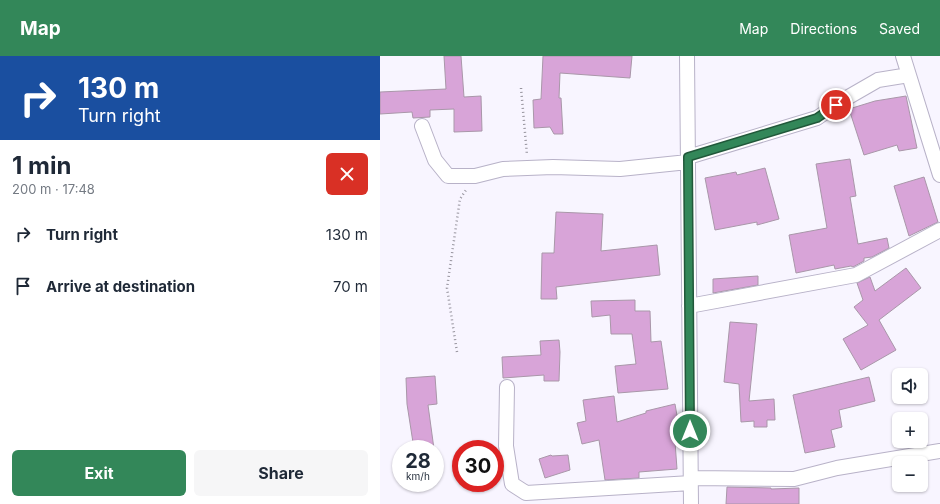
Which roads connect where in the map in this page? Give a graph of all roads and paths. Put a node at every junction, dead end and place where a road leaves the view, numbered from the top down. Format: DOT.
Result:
graph roads {
  1 [pos="686,56"];
  2 [pos="903,56"];
  3 [pos="909,75"];
  4 [pos="521,88"];
  5 [pos="422,126"];
  6 [pos="688,159"];
  7 [pos="528,167"];
  8 [pos="940,175"];
  9 [pos="475,176"];
  10 [pos="940,230"];
  11 [pos="690,306"];
  12 [pos="457,352"];
  13 [pos="507,387"];
  14 [pos="940,451"];
  15 [pos="691,480"];
  16 [pos="691,504"];
  1 -- 6 [label="street"];
  2 -- 3 [label="street"];
  3 -- 6 [label="street"];
  3 -- 8 [label="street"];
  4 -- 7 [label="path"];
  5 -- 9 [label="street"];
  6 -- 7 [label="street"];
  6 -- 11 [label="street"];
  7 -- 9 [label="street"];
  9 -- 12 [label="path"];
  10 -- 11 [label="street"];
  11 -- 15 [label="street"];
  13 -- 15 [label="street"];
  14 -- 15 [label="street"];
  15 -- 16 [label="street"];
}
